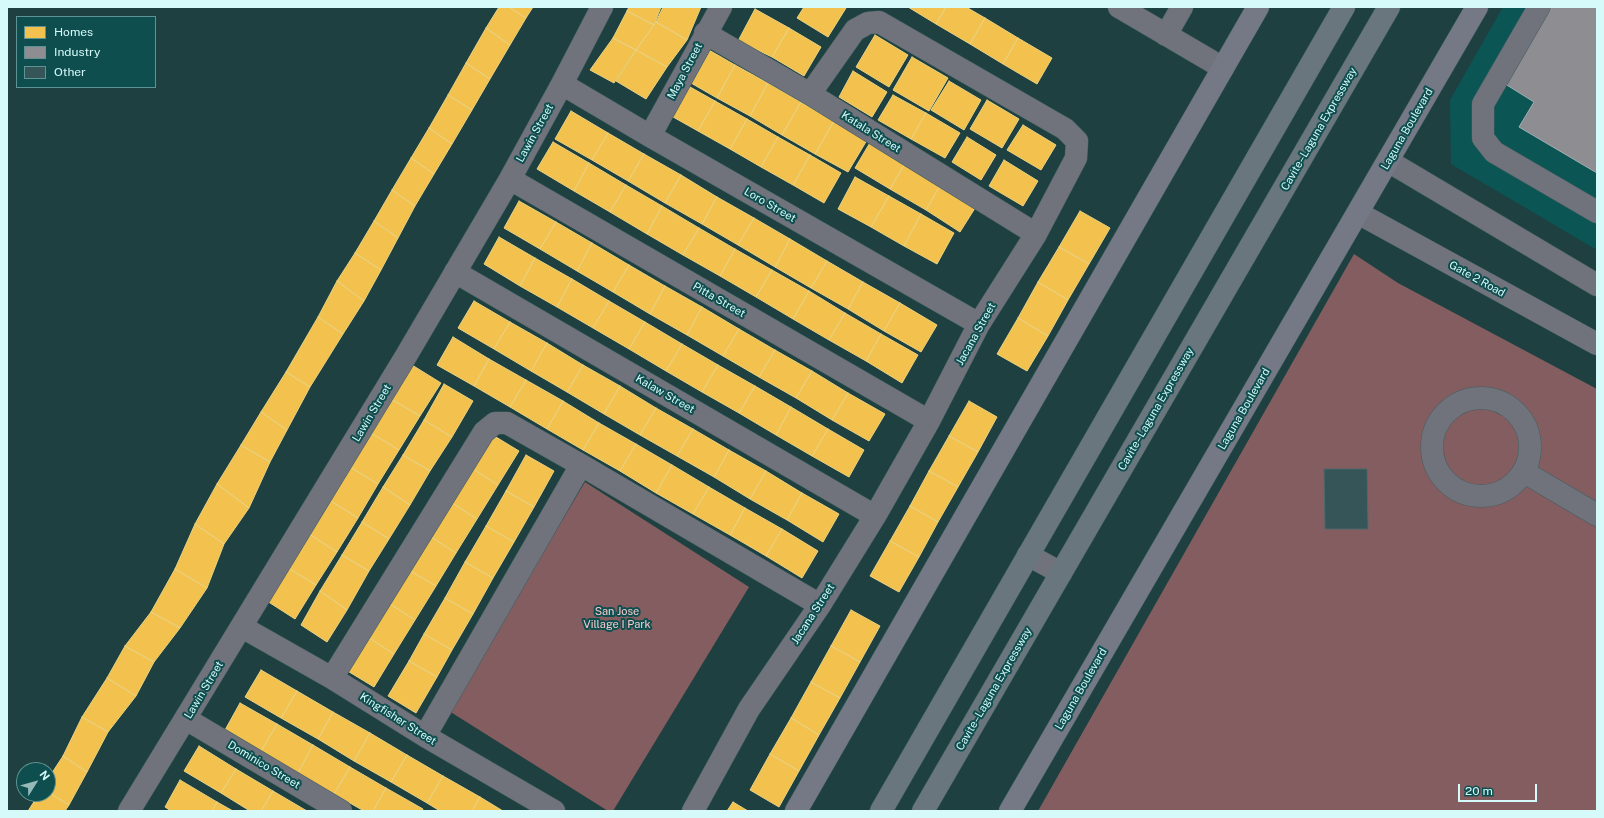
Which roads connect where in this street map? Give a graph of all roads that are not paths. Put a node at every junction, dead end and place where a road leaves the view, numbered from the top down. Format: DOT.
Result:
graph roads {
  1 [pos="602,7"];
  2 [pos="721,7"];
  3 [pos="1119,7"];
  4 [pos="1182,7"];
  5 [pos="1258,7"];
  6 [pos="1344,7"];
  7 [pos="1389,7"];
  8 [pos="1477,7"];
  9 [pos="1539,7"];
  10 [pos="705,33"];
  11 [pos="1166,35"];
  12 [pos="1223,68"];
  13 [pos="562,84"];
  14 [pos="810,94"];
  15 [pos="650,136"];
  16 [pos="1388,161"];
  17 [pos="510,179"];
  18 [pos="1597,212"];
  19 [pos="1358,213"];
  20 [pos="1036,234"];
  21 [pos="455,272"];
  22 [pos="1597,286"];
  23 [pos="979,324"];
  24 [pos="1597,344"];
  25 [pos="929,421"];
  26 [pos="581,464"];
  27 [pos="1524,472"];
  28 [pos="1597,514"];
  29 [pos="875,516"];
  30 [pos="1028,555"];
  31 [pos="1061,574"];
  32 [pos="820,606"];
  33 [pos="242,627"];
  34 [pos="332,678"];
  35 [pos="186,719"];
  36 [pos="425,736"];
  37 [pos="135,809"];
  38 [pos="341,811"];
  39 [pos="554,811"];
  40 [pos="693,811"];
  41 [pos="796,811"];
  42 [pos="881,811"];
  43 [pos="923,811"];
  44 [pos="1010,811"];
  1 -- 13 [label="street, Lawin Street"];
  2 -- 10 [label="street, Maya Street"];
  3 -- 11 [label="street"];
  4 -- 11 [label="street"];
  5 -- 12 [label="main road"];
  6 -- 30 [label="highway"];
  7 -- 31 [label="highway, Cavite–Laguna Expressway"];
  8 -- 16 [label="main road, Laguna Boulevard"];
  9 -- 18 [label="street"];
  10 -- 14 [label="street, Katala Street"];
  10 -- 15 [label="street, Maya Street"];
  11 -- 12 [label="street"];
  12 -- 41 [label="main road"];
  13 -- 15 [label="street, Loro Street"];
  13 -- 17 [label="street, Lawin Street"];
  14 -- 20 [label="street, Katala Street"];
  14 -- 20 [label="street, Jacana Street"];
  15 -- 23 [label="street, Loro Street"];
  16 -- 19 [label="main road, Laguna Boulevard"];
  16 -- 22 [label="street"];
  17 -- 21 [label="street, Lawin Street"];
  17 -- 25 [label="street, Pitta Street"];
  19 -- 24 [label="street, Gate 2 Road"];
  19 -- 44 [label="main road, Laguna Boulevard"];
  20 -- 23 [label="street, Jacana Street"];
  21 -- 29 [label="street, Kalaw Street"];
  21 -- 33 [label="street, Lawin Street"];
  23 -- 25 [label="street, Jacana Street"];
  25 -- 29 [label="street, Jacana Street"];
  26 -- 32 [label="street"];
  26 -- 34 [label="street"];
  26 -- 36 [label="street"];
  27 -- 27 [label="street"];
  27 -- 28 [label="street"];
  29 -- 32 [label="street, Jacana Street"];
  30 -- 31 [label="street"];
  30 -- 42 [label="highway"];
  31 -- 43 [label="highway, Cavite–Laguna Expressway"];
  32 -- 40 [label="street, Jacana Street"];
  33 -- 34 [label="street, Kingfisher Street"];
  33 -- 35 [label="street, Lawin Street"];
  34 -- 36 [label="street, Kingfisher Street"];
  35 -- 37 [label="street, Lawin Street"];
  35 -- 38 [label="street, Dominico Street"];
  36 -- 39 [label="street, Kingfisher Street"];
}
